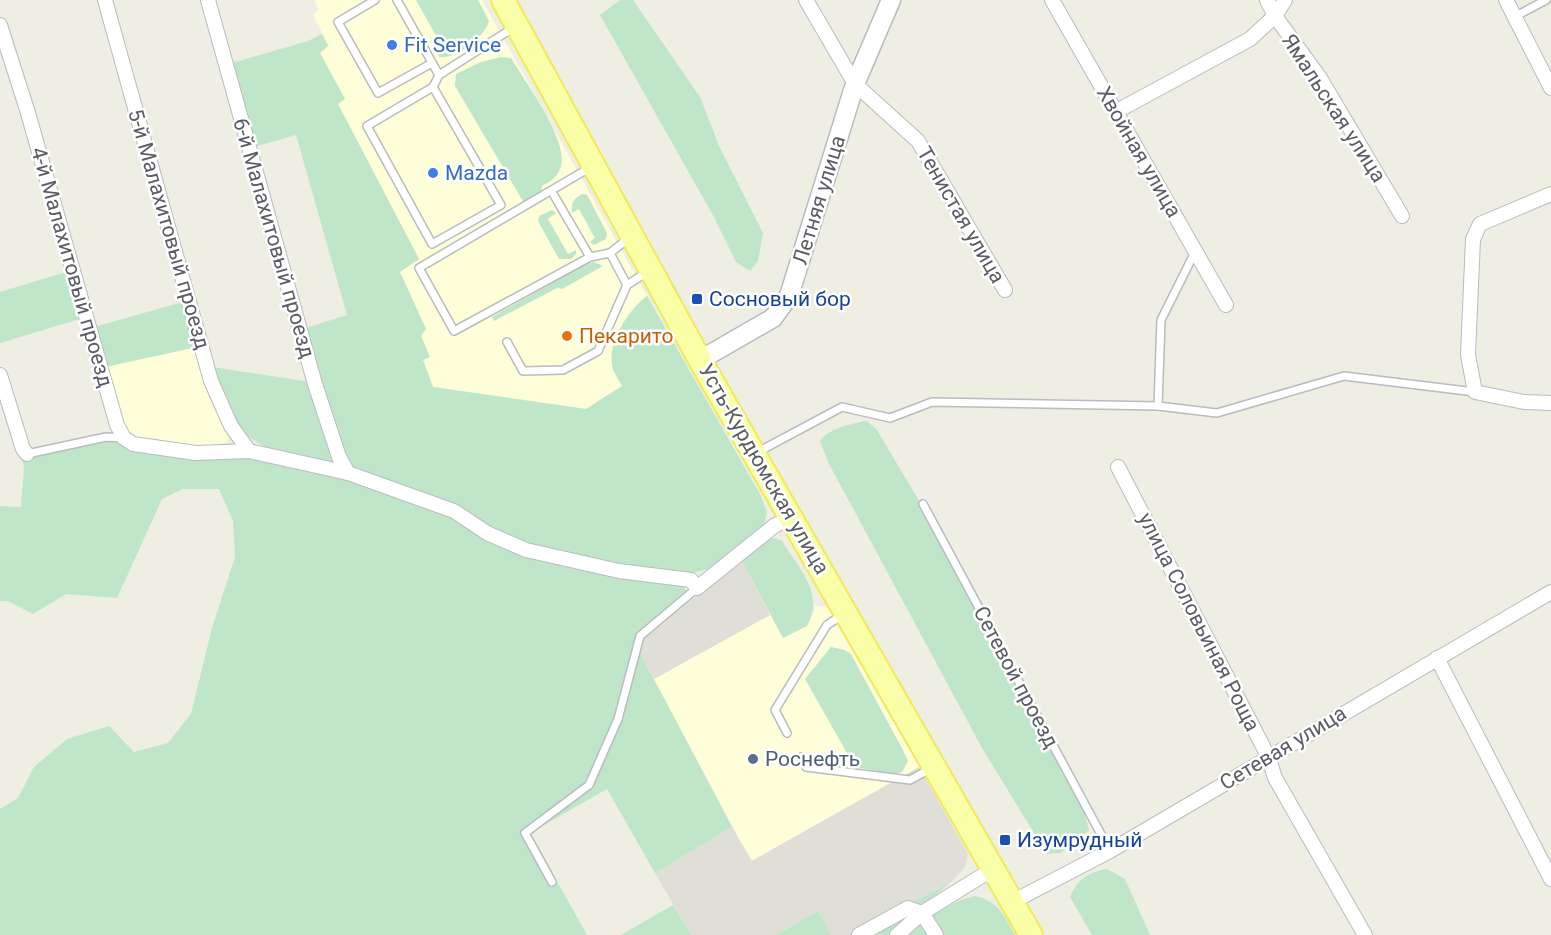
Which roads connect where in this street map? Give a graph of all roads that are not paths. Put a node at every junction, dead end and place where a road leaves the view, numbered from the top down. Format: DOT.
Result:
graph roads {
  1 [pos="105,0"];
  2 [pos="208,0"];
  3 [pos="375,0"];
  4 [pos="397,0"];
  5 [pos="502,0"];
  6 [pos="806,0"];
  7 [pos="891,0"];
  8 [pos="1052,0"];
  9 [pos="1266,0"];
  10 [pos="1285,0"];
  11 [pos="1506,0"];
  12 [pos="1546,0"];
  13 [pos="1275,16"];
  14 [pos="1516,16"];
  15 [pos="0,25"];
  16 [pos="517,25"];
  17 [pos="432,63"];
  18 [pos="439,75"];
  19 [pos="855,84"];
  20 [pos="433,87"];
  21 [pos="1551,88"];
  22 [pos="1117,111"];
  23 [pos="593,166"];
  24 [pos="552,192"];
  25 [pos="1551,194"];
  26 [pos="1402,216"];
  27 [pos="632,236"];
  28 [pos="1195,251"];
  29 [pos="610,253"];
  30 [pos="590,257"];
  31 [pos="650,270"];
  32 [pos="627,285"];
  33 [pos="1005,290"];
  34 [pos="1226,305"];
  35 [pos="507,342"];
  36 [pos="700,360"];
  37 [pos="0,375"];
  38 [pos="1475,392"];
  39 [pos="1551,403"];
  40 [pos="1158,406"];
  41 [pos="124,438"];
  42 [pos="249,451"];
  43 [pos="27,454"];
  44 [pos="754,454"];
  45 [pos="1118,467"];
  46 [pos="348,473"];
  47 [pos="923,504"];
  48 [pos="792,517"];
  49 [pos="697,588"];
  50 [pos="1551,592"];
  51 [pos="847,612"];
  52 [pos="1437,658"];
  53 [pos="787,733"];
  54 [pos="1268,756"];
  55 [pos="801,758"];
  56 [pos="934,766"];
  57 [pos="1110,851"];
  58 [pos="993,869"];
  59 [pos="1551,879"];
  60 [pos="552,882"];
  61 [pos="1012,902"];
  62 [pos="922,913"];
  63 [pos="859,935"];
  64 [pos="897,935"];
  65 [pos="936,935"];
  66 [pos="1031,935"];
  67 [pos="1365,935"];
  1 -- 42 [label="street, 5-й Малахитовый проезд"];
  2 -- 46 [label="street, 6-й Малахитовый проезд"];
  3 -- 17 [label="lane"];
  4 -- 17 [label="lane"];
  5 -- 16 [label="main road, Усть-Курдюмская улица"];
  6 -- 19 [label="street, Тенистая улица"];
  7 -- 19 [label="street, Летняя улица"];
  8 -- 22 [label="street, Хвойная улица"];
  9 -- 13 [label="street, Ямальская улица"];
  10 -- 13 [label="street"];
  11 -- 14 [label="street"];
  12 -- 14 [label="lane"];
  13 -- 22 [label="street"];
  13 -- 26 [label="street, Ямальская улица"];
  14 -- 21 [label="street"];
  15 -- 41 [label="street, 4-й Малахитовый проезд"];
  16 -- 18 [label="lane"];
  16 -- 23 [label="main road, Усть-Курдюмская улица"];
  17 -- 18 [label="lane"];
  18 -- 20 [label="lane"];
  19 -- 33 [label="street, Тенистая улица"];
  19 -- 36 [label="street, Летняя улица"];
  20 -- 20 [label="lane"];
  22 -- 28 [label="street, Хвойная улица"];
  23 -- 24 [label="lane"];
  23 -- 27 [label="main road, Усть-Курдюмская улица"];
  24 -- 30 [label="lane"];
  24 -- 30 [label="lane"];
  25 -- 38 [label="street"];
  27 -- 29 [label="lane"];
  27 -- 31 [label="main road, Усть-Курдюмская улица"];
  28 -- 34 [label="street, Хвойная улица"];
  28 -- 40 [label="lane"];
  29 -- 30 [label="lane"];
  29 -- 32 [label="lane"];
  31 -- 32 [label="lane"];
  31 -- 36 [label="main road, Усть-Курдюмская улица"];
  32 -- 35 [label="lane"];
  36 -- 44 [label="main road, Усть-Курдюмская улица"];
  37 -- 43 [label="street"];
  38 -- 39 [label="street"];
  38 -- 40 [label="lane"];
  40 -- 44 [label="lane"];
  41 -- 42 [label="street"];
  41 -- 43 [label="lane"];
  42 -- 46 [label="street"];
  44 -- 48 [label="main road, Усть-Курдюмская улица"];
  45 -- 54 [label="street, улица Соловьиная Роща"];
  46 -- 49 [label="street"];
  47 -- 57 [label="lane, Сетевой проезд"];
  48 -- 49 [label="street"];
  48 -- 51 [label="main road, Усть-Курдюмская улица"];
  49 -- 60 [label="lane"];
  50 -- 52 [label="street, Сетевая улица"];
  51 -- 53 [label="lane"];
  51 -- 56 [label="main road, Усть-Курдюмская улица"];
  52 -- 54 [label="street, Сетевая улица"];
  52 -- 59 [label="street"];
  54 -- 57 [label="street, Сетевая улица"];
  54 -- 67 [label="street, улица Соловьиная Роща"];
  55 -- 56 [label="lane"];
  56 -- 58 [label="main road, Усть-Курдюмская улица"];
  57 -- 61 [label="street, Сетевая улица"];
  58 -- 61 [label="main road, Усть-Курдюмская улица"];
  58 -- 62 [label="street"];
  61 -- 66 [label="main road, Усть-Курдюмская улица"];
  62 -- 63 [label="street"];
  62 -- 64 [label="street"];
  62 -- 65 [label="street"];
}
